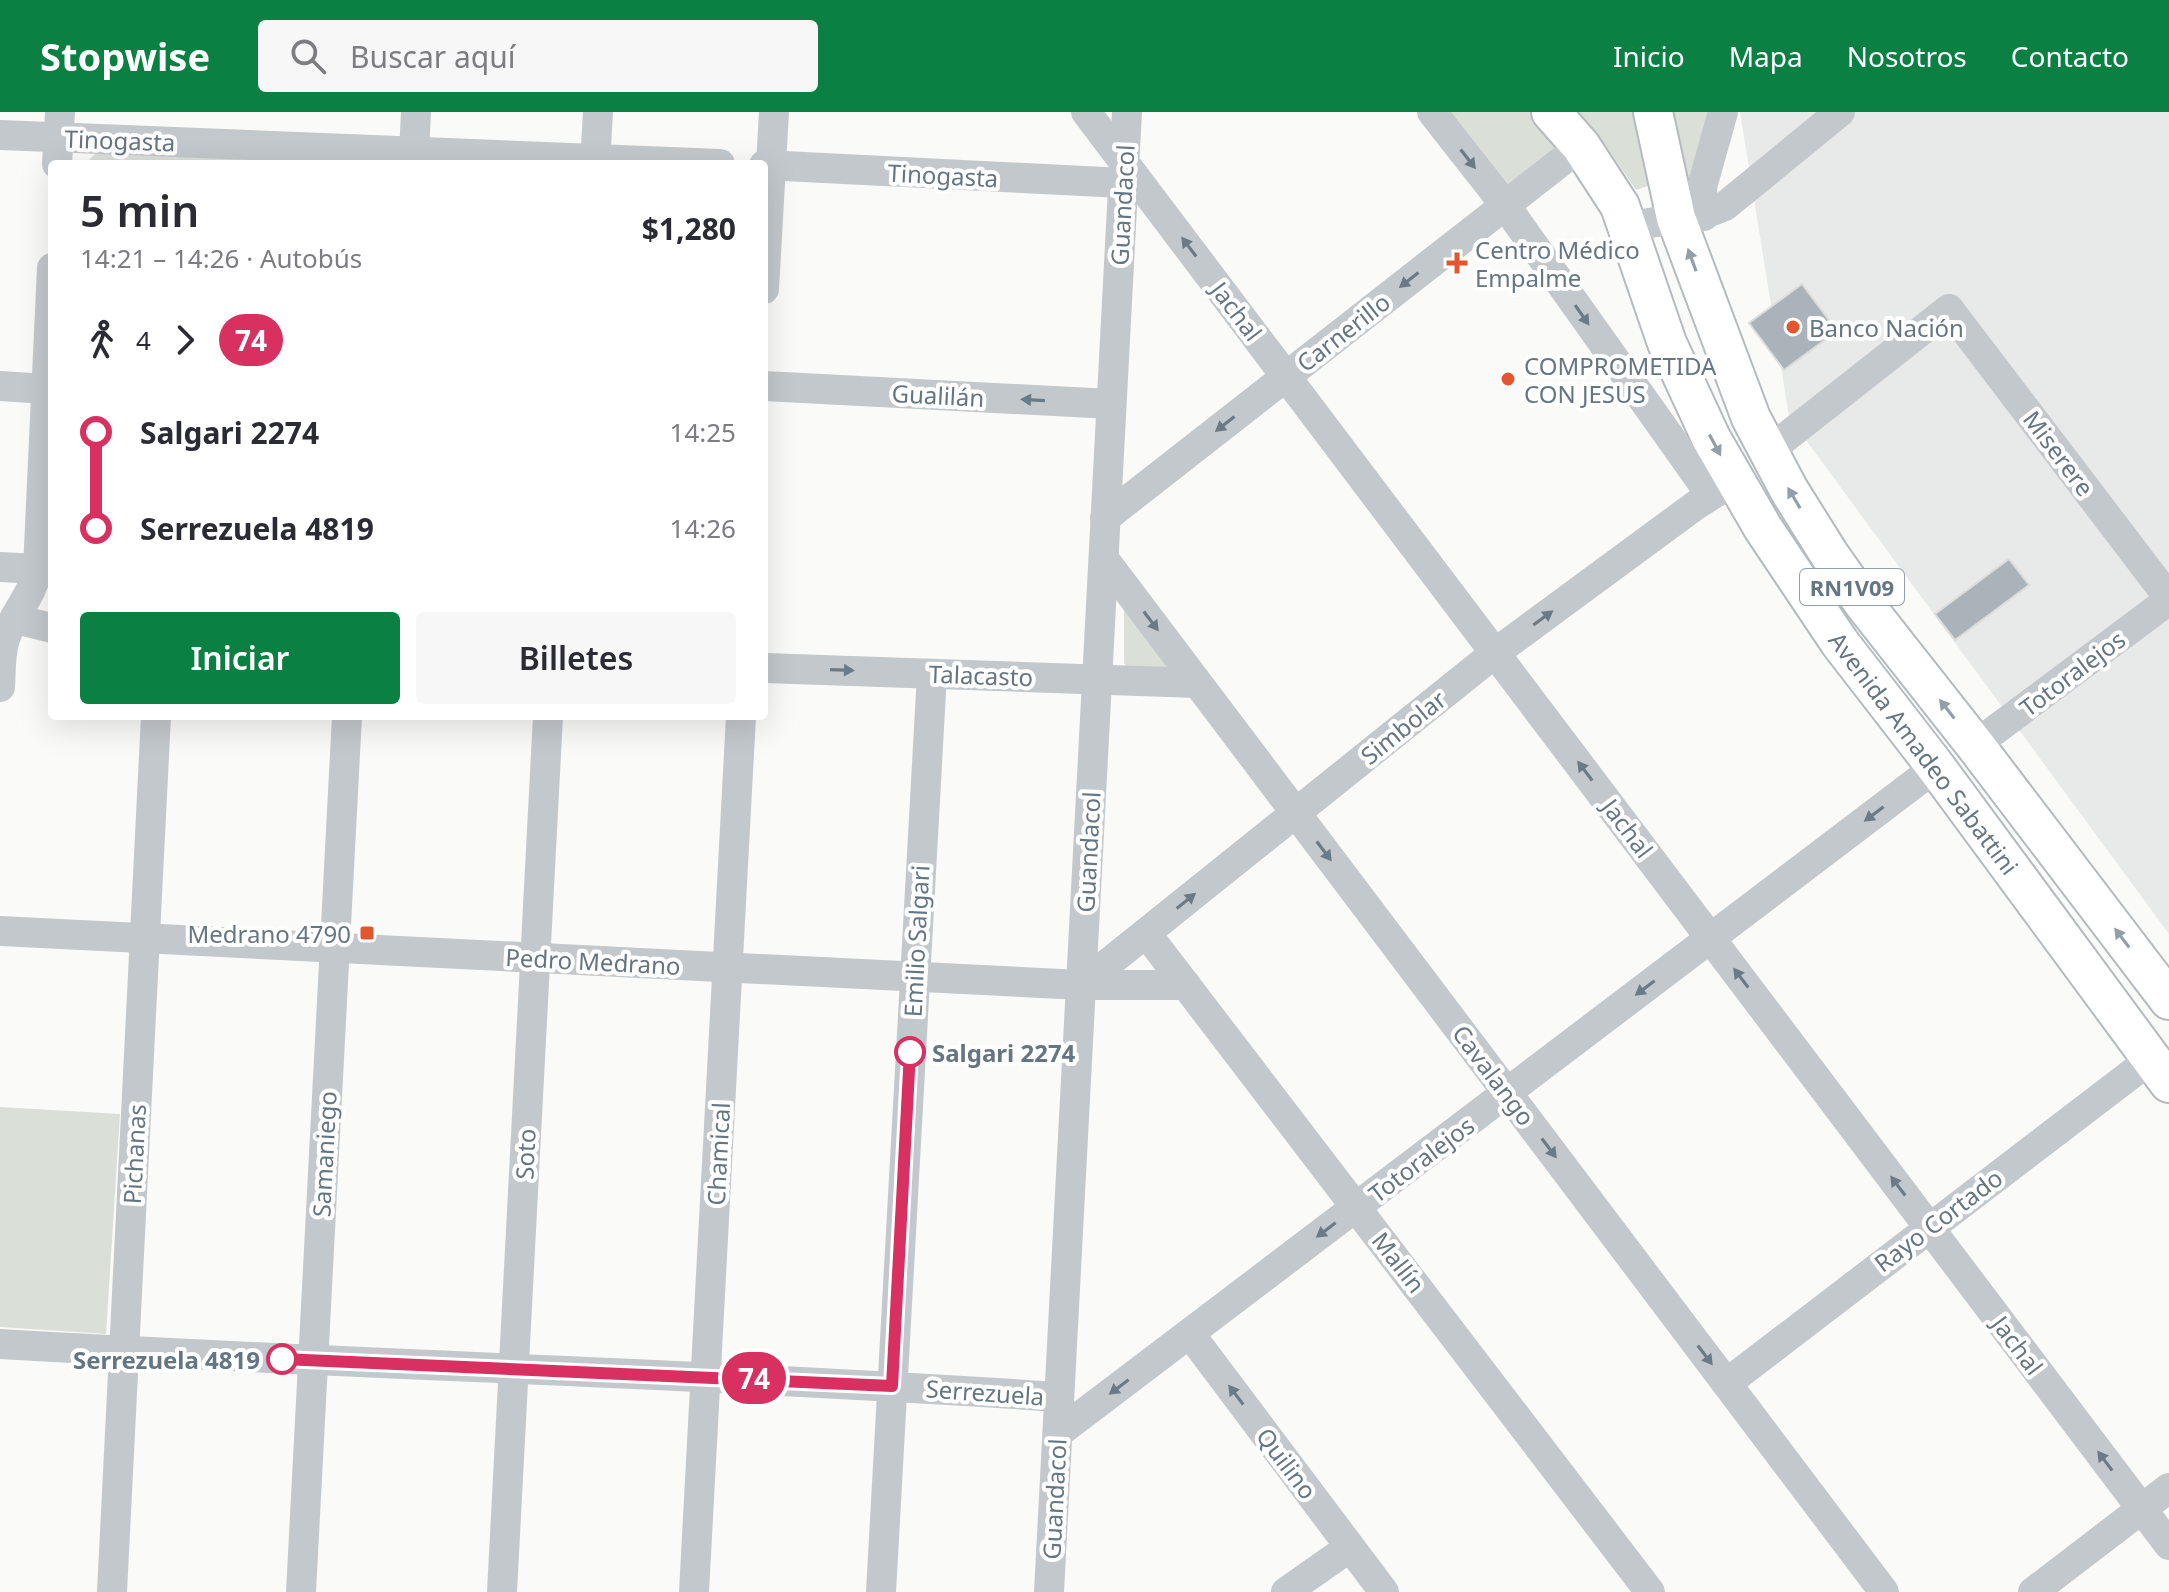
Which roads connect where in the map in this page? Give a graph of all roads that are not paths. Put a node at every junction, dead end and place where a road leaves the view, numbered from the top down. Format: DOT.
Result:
graph roads {
  1 [pos="416,112"];
  2 [pos="598,112"];
  3 [pos="774,112"];
  4 [pos="1086,112"];
  5 [pos="1127,112"];
  6 [pos="1432,112"];
  7 [pos="1551,112"];
  8 [pos="1653,112"];
  9 [pos="1723,112"];
  10 [pos="1840,112"];
  11 [pos="0,135"];
  12 [pos="59,138"];
  13 [pos="1581,146"];
  14 [pos="414,152"];
  15 [pos="560,160"];
  16 [pos="596,160"];
  17 [pos="768,160"];
  18 [pos="768,166"];
  19 [pos="1123,172"];
  20 [pos="1505,205"];
  21 [pos="1690,217"];
  22 [pos="1628,227"];
  23 [pos="48,349"];
  24 [pos="1286,376"];
  25 [pos="0,386"];
  26 [pos="768,386"];
  27 [pos="46,389"];
  28 [pos="1111,404"];
  29 [pos="1767,452"];
  30 [pos="1722,488"];
  31 [pos="1105,518"];
  32 [pos="1104,559"];
  33 [pos="0,567"];
  34 [pos="38,569"];
  35 [pos="2169,599"];
  36 [pos="15,619"];
  37 [pos="48,627"];
  38 [pos="1495,653"];
  39 [pos="768,668"];
  40 [pos="932,674"];
  41 [pos="1097,679"];
  42 [pos="1197,683"];
  43 [pos="0,687"];
  44 [pos="156,720"];
  45 [pos="347,720"];
  46 [pos="548,720"];
  47 [pos="741,720"];
  48 [pos="1975,745"];
  49 [pos="1936,767"];
  50 [pos="1296,813"];
  51 [pos="0,931"];
  52 [pos="1146,933"];
  53 [pos="144,938"];
  54 [pos="1711,938"];
  55 [pos="335,948"];
  56 [pos="535,958"];
  57 [pos="727,967"];
  58 [pos="914,977"];
  59 [pos="1081,985"];
  60 [pos="1186,985"];
  61 [pos="2169,1000"];
  62 [pos="2163,1075"];
  63 [pos="1508,1093"];
  64 [pos="1356,1207"];
  65 [pos="1929,1227"];
  66 [pos="1190,1334"];
  67 [pos="0,1344"];
  68 [pos="124,1351"];
  69 [pos="313,1361"];
  70 [pos="514,1368"];
  71 [pos="706,1376"];
  72 [pos="1727,1383"];
  73 [pos="892,1386"];
  74 [pos="1059,1397"];
  75 [pos="1058,1433"];
  76 [pos="2169,1488"];
  77 [pos="2141,1509"];
  78 [pos="2169,1545"];
  79 [pos="1350,1547"];
  80 [pos="112,1592"];
  81 [pos="301,1592"];
  82 [pos="502,1592"];
  83 [pos="694,1592"];
  84 [pos="881,1592"];
  85 [pos="1049,1592"];
  86 [pos="1286,1592"];
  87 [pos="1384,1592"];
  88 [pos="1650,1592"];
  89 [pos="1884,1592"];
  90 [pos="2033,1592"];
  1 -- 14 [label="street"];
  2 -- 16 [label="street"];
  3 -- 17 [label="street"];
  4 -- 19 [label="street, Jachal"];
  5 -- 19 [label="street, Guandacol"];
  6 -- 20 [label="street, one-way"];
  7 -- 13 [label="main road, Avenida Amadeo Sabattini / RN1V09"];
  8 -- 21 [label="main road, Avenida Amadeo Sabattini / RN1V09"];
  9 -- 21 [label="street"];
  10 -- 21 [label="street"];
  11 -- 12 [label="street, Tinogasta"];
  12 -- 14 [label="street, Tinogasta"];
  13 -- 20 [label="street, Carnerillo"];
  13 -- 22 [label="main road, Avenida Amadeo Sabattini / RN1V09"];
  14 -- 15 [label="street, Tinogasta"];
  18 -- 19 [label="street, Tinogasta"];
  24 -- 19 [label="street, Jachal, one-way"];
  19 -- 28 [label="street, Guandacol"];
  20 -- 24 [label="street, Carnerillo, one-way"];
  20 -- 30 [label="street, one-way"];
  21 -- 22 [label="street"];
  29 -- 21 [label="main road, Avenida Amadeo Sabattini / RN1V09, one-way"];
  22 -- 30 [label="main road, Avenida Amadeo Sabattini / RN1V09, one-way"];
  23 -- 27 [label="street"];
  24 -- 31 [label="street, Carnerillo, one-way"];
  24 -- 38 [label="street, Jachal"];
  25 -- 27 [label="street"];
  28 -- 26 [label="street, Gualilán, one-way"];
  27 -- 34 [label="street"];
  28 -- 31 [label="street, Guandacol"];
  29 -- 35 [label="street, Miserere"];
  48 -- 29 [label="main road, Avenida Amadeo Sabattini / RN1V09, one-way"];
  38 -- 30 [label="street, Simbolar, one-way"];
  30 -- 49 [label="main road, Avenida Amadeo Sabattini / RN1V09"];
  31 -- 32 [label="street, Guandacol"];
  32 -- 41 [label="street, Guandacol"];
  32 -- 42 [label="street, Cavalango, one-way"];
  33 -- 34 [label="street"];
  34 -- 36 [label="street"];
  35 -- 48 [label="street, Totoralejos"];
  36 -- 37 [label="street"];
  36 -- 43 [label="street"];
  38 -- 50 [label="street, Simbolar"];
  54 -- 38 [label="street, Jachal, one-way"];
  39 -- 40 [label="street, Talacasto, one-way"];
  40 -- 41 [label="street, Talacasto"];
  40 -- 58 [label="street, Emilio Salgari"];
  41 -- 42 [label="street, Talacasto"];
  41 -- 59 [label="street, Guandacol"];
  42 -- 50 [label="street, Cavalango"];
  44 -- 53 [label="street, Pichanas"];
  45 -- 55 [label="street, Samaniego"];
  46 -- 56 [label="street, Soto"];
  47 -- 57 [label="street, Chamical"];
  61 -- 48 [label="main road, Avenida Amadeo Sabattini / RN1V09, one-way"];
  49 -- 54 [label="street, Totoralejos, one-way"];
  49 -- 62 [label="main road, Avenida Amadeo Sabattini / RN1V09"];
  52 -- 50 [label="street, Simbolar, one-way"];
  50 -- 63 [label="street, Cavalango, one-way"];
  51 -- 53 [label="street, Pedro Medrano"];
  52 -- 59 [label="street, Simbolar"];
  52 -- 60 [label="street, Mallín"];
  53 -- 55 [label="street, Pedro Medrano"];
  53 -- 68 [label="street, Pichanas"];
  54 -- 63 [label="street, Totoralejos, one-way"];
  65 -- 54 [label="street, Jachal, one-way"];
  55 -- 56 [label="street, Pedro Medrano"];
  55 -- 69 [label="street, Samaniego"];
  56 -- 57 [label="street, Pedro Medrano"];
  56 -- 70 [label="street, Soto"];
  57 -- 58 [label="street, Pedro Medrano"];
  57 -- 71 [label="street, Chamical"];
  58 -- 59 [label="street, Pedro Medrano"];
  58 -- 73 [label="street, Emilio Salgari"];
  59 -- 60 [label="street, Pedro Medrano"];
  59 -- 74 [label="street, Guandacol"];
  60 -- 64 [label="street, Mallín"];
  62 -- 65 [label="street, Rayo Cortado"];
  63 -- 64 [label="street, Totoralejos"];
  63 -- 72 [label="street, Cavalango, one-way"];
  64 -- 66 [label="street, Totoralejos, one-way"];
  64 -- 88 [label="street, Mallín"];
  65 -- 72 [label="street, Rayo Cortado"];
  77 -- 65 [label="street, Jachal, one-way"];
  66 -- 75 [label="street, Totoralejos, one-way"];
  79 -- 66 [label="street, Quilino, one-way"];
  67 -- 68 [label="street, Serrezuela"];
  68 -- 69 [label="street, Serrezuela"];
  68 -- 80 [label="street, Pichanas"];
  69 -- 70 [label="street, Serrezuela"];
  69 -- 81 [label="street, Samaniego"];
  70 -- 71 [label="street, Serrezuela"];
  70 -- 82 [label="street, Soto"];
  71 -- 73 [label="street, Serrezuela"];
  71 -- 83 [label="street, Chamical"];
  72 -- 89 [label="street, Cavalango"];
  73 -- 74 [label="street, Serrezuela"];
  73 -- 84 [label="street, Emilio Salgari"];
  74 -- 75 [label="street, Guandacol"];
  75 -- 85 [label="street, Guandacol"];
  76 -- 77 [label="street"];
  77 -- 78 [label="street, Jachal"];
  77 -- 90 [label="street"];
  79 -- 86 [label="street"];
  79 -- 87 [label="street, Quilino"];
}
